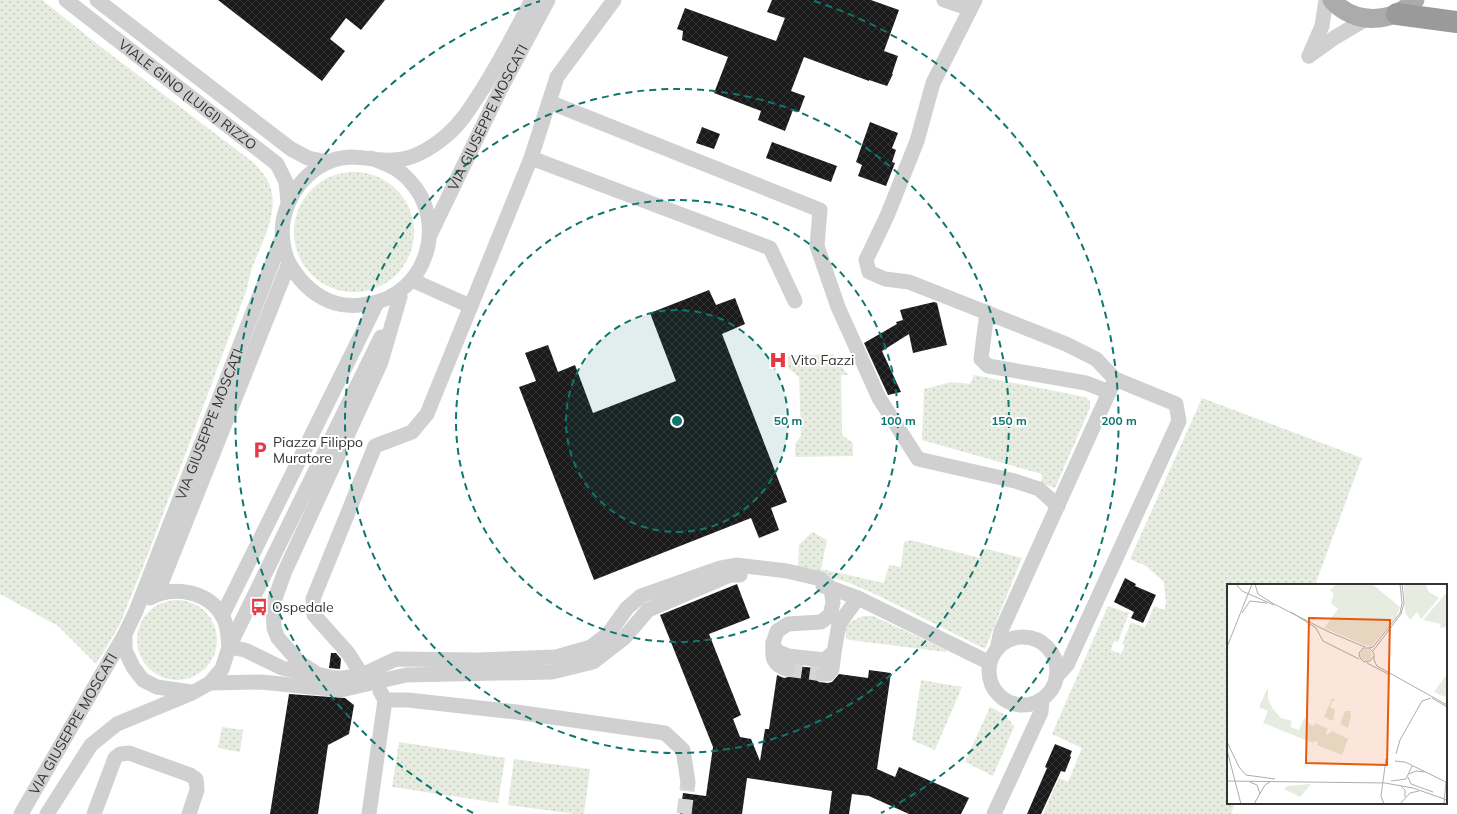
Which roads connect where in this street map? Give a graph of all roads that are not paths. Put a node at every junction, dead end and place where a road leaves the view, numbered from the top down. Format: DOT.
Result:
graph roads {
  1 [pos="66,0"];
  2 [pos="97,0"];
  3 [pos="532,0"];
  4 [pos="548,0"];
  5 [pos="614,0"];
  6 [pos="944,0"];
  7 [pos="1326,0"];
  8 [pos="1332,0"];
  9 [pos="1415,0"];
  10 [pos="973,4"];
  11 [pos="1397,14"];
  12 [pos="1366,18"];
  13 [pos="1457,22"];
  14 [pos="549,102"];
  15 [pos="371,158"];
  16 [pos="531,158"];
  17 [pos="328,162"];
  18 [pos="288,202"];
  19 [pos="430,236"];
  20 [pos="282,238"];
  21 [pos="289,263"];
  22 [pos="405,289"];
  23 [pos="795,301"];
  24 [pos="377,303"];
  25 [pos="471,306"];
  26 [pos="987,312"];
  27 [pos="1112,386"];
  28 [pos="1058,506"];
  29 [pos="831,588"];
  30 [pos="157,594"];
  31 [pos="858,598"];
  32 [pos="136,611"];
  33 [pos="222,616"];
  34 [pos="125,634"];
  35 [pos="773,643"];
  36 [pos="229,647"];
  37 [pos="997,649"];
  38 [pos="834,652"];
  39 [pos="990,663"];
  40 [pos="787,669"];
  41 [pos="823,674"];
  42 [pos="325,676"];
  43 [pos="1056,677"];
  44 [pos="368,678"];
  45 [pos="210,683"];
  46 [pos="192,693"];
  47 [pos="1042,699"];
  48 [pos="385,700"];
  49 [pos="688,782"];
  50 [pos="21,814"];
  51 [pos="47,814"];
  52 [pos="94,814"];
  53 [pos="189,814"];
  54 [pos="370,814"];
  55 [pos="994,814"];
  1 -- 18 [label="street, VIALE GINO (LUIGI) RIZZO"];
  2 -- 17 [label="street, VIALE GINO (LUIGI) RIZZO"];
  3 -- 15 [label="street, VIA GIUSEPPE MOSCATI"];
  4 -- 19 [label="street, VIA GIUSEPPE MOSCATI"];
  5 -- 14 [label="street"];
  6 -- 10 [label="street"];
  7 -- 12 [label="street"];
  8 -- 12 [label="main road"];
  9 -- 11 [label="main road"];
  10 -- 26 [label="street"];
  11 -- 12 [label="main road"];
  11 -- 13 [label="highway"];
  14 -- 16 [label="street"];
  14 -- 28 [label="street"];
  15 -- 17 [label="street, VIA GIUSEPPE MOSCATI"];
  15 -- 19 [label="street, VIA GIUSEPPE MOSCATI"];
  16 -- 23 [label="street"];
  16 -- 25 [label="street"];
  17 -- 18 [label="street, VIA GIUSEPPE MOSCATI"];
  18 -- 20 [label="street, VIA GIUSEPPE MOSCATI"];
  19 -- 22 [label="street, VIA GIUSEPPE MOSCATI"];
  20 -- 21 [label="street, VIA GIUSEPPE MOSCATI"];
  20 -- 32 [label="street, VIA GIUSEPPE MOSCATI"];
  21 -- 24 [label="street, VIA GIUSEPPE MOSCATI"];
  21 -- 30 [label="street"];
  22 -- 24 [label="street, VIA GIUSEPPE MOSCATI"];
  22 -- 25 [label="street"];
  22 -- 36 [label="street, VIA GIUSEPPE MOSCATI"];
  22 -- 42 [label="street"];
  24 -- 33 [label="street"];
  25 -- 44 [label="street"];
  26 -- 27 [label="street"];
  26 -- 27 [label="street"];
  27 -- 28 [label="street"];
  27 -- 43 [label="street"];
  28 -- 37 [label="street"];
  29 -- 31 [label="street"];
  29 -- 35 [label="street"];
  29 -- 44 [label="street"];
  30 -- 32 [label="street, VIA GIUSEPPE MOSCATI"];
  30 -- 33 [label="street, VIA GIUSEPPE MOSCATI"];
  31 -- 38 [label="street"];
  31 -- 39 [label="street"];
  32 -- 34 [label="street, VIA GIUSEPPE MOSCATI"];
  33 -- 36 [label="street, VIA GIUSEPPE MOSCATI"];
  34 -- 46 [label="street, VIA GIUSEPPE MOSCATI"];
  34 -- 50 [label="street, VIA GIUSEPPE MOSCATI"];
  35 -- 38 [label="street"];
  35 -- 40 [label="street"];
  36 -- 42 [label="street"];
  36 -- 45 [label="street, VIA GIUSEPPE MOSCATI"];
  37 -- 39 [label="street"];
  37 -- 43 [label="street"];
  38 -- 41 [label="street"];
  39 -- 47 [label="street"];
  42 -- 44 [label="street"];
  43 -- 47 [label="street"];
  44 -- 45 [label="street"];
  44 -- 48 [label="street"];
  45 -- 46 [label="street, VIA GIUSEPPE MOSCATI"];
  46 -- 51 [label="street, VIA GIUSEPPE MOSCATI"];
  47 -- 55 [label="street"];
  48 -- 49 [label="street"];
  48 -- 54 [label="street"];
  52 -- 53 [label="street"];
}
